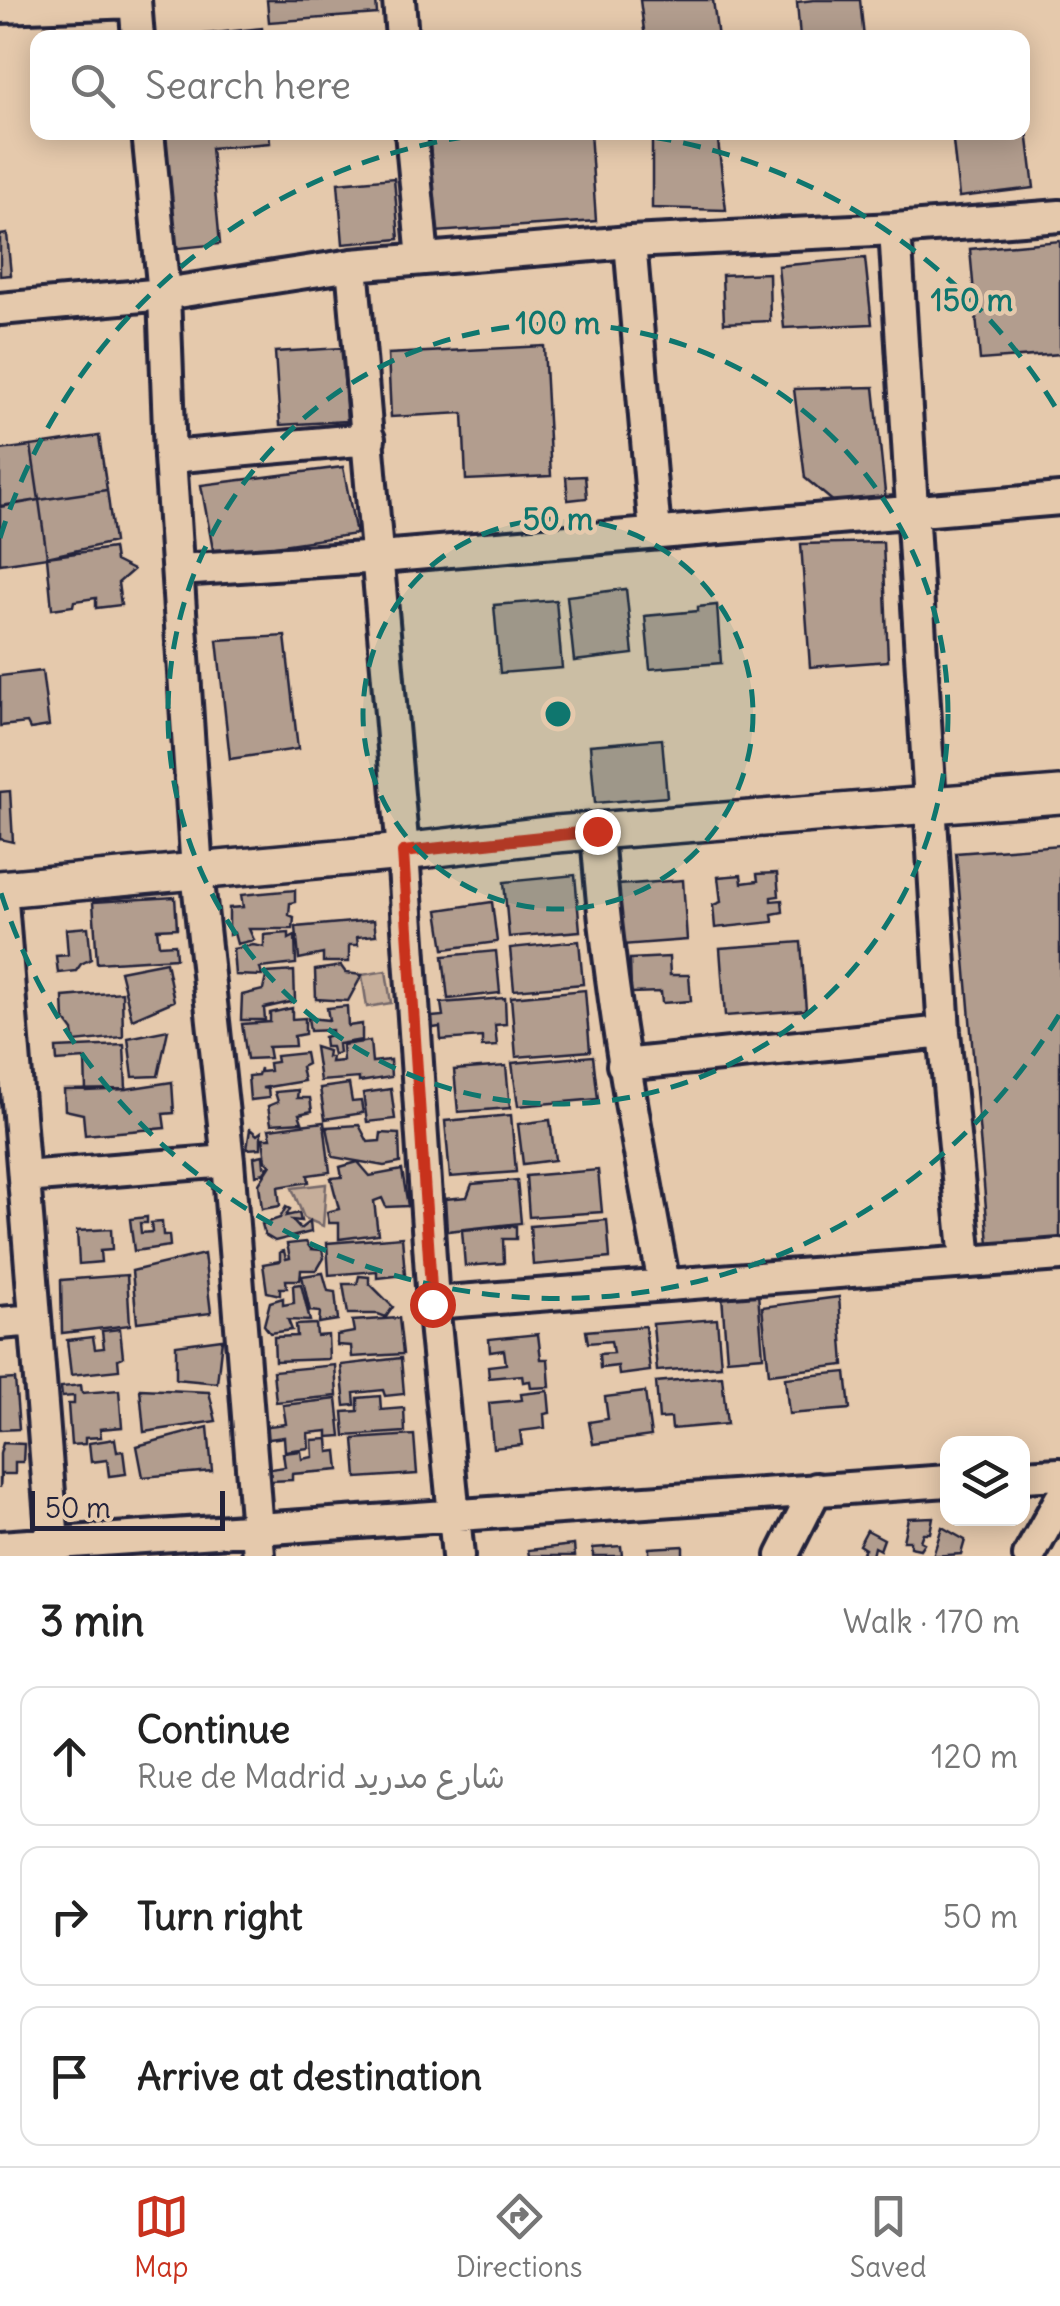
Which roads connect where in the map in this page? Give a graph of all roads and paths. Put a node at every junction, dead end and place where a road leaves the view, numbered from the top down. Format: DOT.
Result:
graph roads {
  1 [pos="399,0"];
  2 [pos="135,1"];
  3 [pos="0,7"];
  4 [pos="137,30"];
  5 [pos="401,30"];
  6 [pos="149,140"];
  7 [pos="412,140"];
  8 [pos="1060,216"];
  9 [pos="895,229"];
  10 [pos="630,242"];
  11 [pos="424,259"];
  12 [pos="352,265"];
  13 [pos="164,294"];
  14 [pos="0,310"];
  15 [pos="368,439"];
  16 [pos="170,457"];
  17 [pos="1060,499"];
  18 [pos="912,510"];
  19 [pos="655,533"];
  20 [pos="380,557"];
  21 [pos="179,570"];
  22 [pos="1060,794"];
  23 [pos="930,805"];
  24 [pos="597,831"];
  25 [pos="403,852"];
  26 [pos="197,872"];
  27 [pos="1,889"];
  28 [pos="944,1032"];
  29 [pos="623,1065"];
  30 [pos="8,1091"];
  31 [pos="228,1161"];
  32 [pos="24,1177"];
  33 [pos="1060,1255"];
  34 [pos="966,1261"];
  35 [pos="664,1284"];
  36 [pos="432,1304"];
  37 [pos="35,1320"];
  38 [pos="0,1322"];
  39 [pos="1060,1474"];
  40 [pos="1030,1476"];
  41 [pos="940,1481"];
  42 [pos="816,1489"];
  43 [pos="1060,1500"];
  44 [pos="455,1514"];
  45 [pos="258,1542"];
  46 [pos="0,1547"];
  47 [pos="53,1550"];
  48 [pos="458,1556"];
  49 [pos="782,1556"];
  50 [pos="1029,1556"];
  1 -- 5 [label="street"];
  2 -- 3 [label="street"];
  2 -- 4 [label="street"];
  6 -- 13 [label="street"];
  7 -- 11 [label="street"];
  8 -- 9 [label="street"];
  9 -- 10 [label="street"];
  9 -- 18 [label="street"];
  10 -- 11 [label="street"];
  10 -- 19 [label="street"];
  11 -- 12 [label="street"];
  12 -- 13 [label="street"];
  12 -- 15 [label="street"];
  13 -- 14 [label="street"];
  13 -- 16 [label="street"];
  15 -- 16 [label="street"];
  15 -- 20 [label="street"];
  16 -- 21 [label="street"];
  17 -- 18 [label="street"];
  18 -- 19 [label="street"];
  18 -- 23 [label="street"];
  19 -- 20 [label="street"];
  20 -- 21 [label="street"];
  20 -- 25 [label="street"];
  21 -- 26 [label="street"];
  22 -- 23 [label="street"];
  23 -- 24 [label="street"];
  23 -- 28 [label="street"];
  24 -- 25 [label="street"];
  24 -- 29 [label="street"];
  25 -- 26 [label="street"];
  25 -- 36 [label="street"];
  26 -- 27 [label="street"];
  26 -- 31 [label="street"];
  27 -- 30 [label="street"];
  28 -- 29 [label="street"];
  28 -- 34 [label="street"];
  29 -- 35 [label="street"];
  30 -- 32 [label="street"];
  31 -- 32 [label="street"];
  31 -- 45 [label="street"];
  32 -- 37 [label="street"];
  33 -- 34 [label="street"];
  34 -- 35 [label="street"];
  35 -- 36 [label="street"];
  36 -- 44 [label="street"];
  37 -- 38 [label="street"];
  37 -- 47 [label="street"];
  39 -- 40 [label="street"];
  41 -- 42 [label="street"];
  42 -- 44 [label="street"];
  42 -- 49 [label="street"];
  43 -- 50 [label="street"];
  44 -- 45 [label="street"];
  44 -- 48 [label="street"];
  45 -- 47 [label="street"];
  46 -- 47 [label="street"];
}
